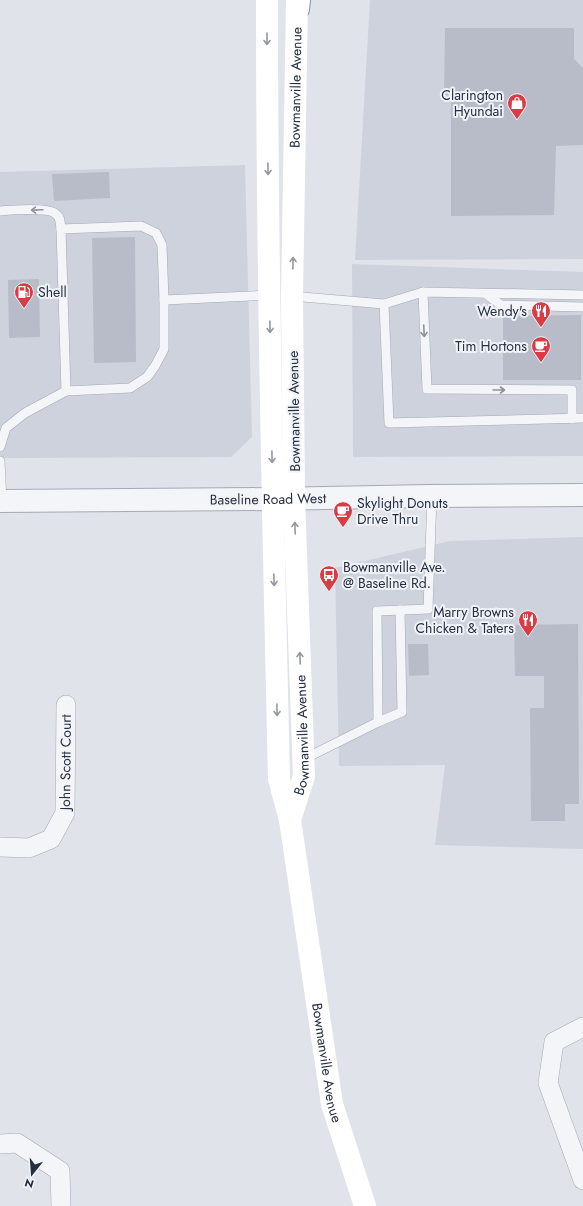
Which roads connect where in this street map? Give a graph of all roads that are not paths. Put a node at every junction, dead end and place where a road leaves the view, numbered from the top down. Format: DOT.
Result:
graph roads {
  1 [pos="267,0"];
  2 [pos="298,3"];
  3 [pos="0,211"];
  4 [pos="61,229"];
  5 [pos="423,292"];
  6 [pos="486,294"];
  7 [pos="281,295"];
  8 [pos="583,295"];
  9 [pos="164,300"];
  10 [pos="384,304"];
  11 [pos="583,307"];
  12 [pos="66,390"];
  13 [pos="583,418"];
  14 [pos="572,419"];
  15 [pos="3,427"];
  16 [pos="0,447"];
  17 [pos="0,461"];
  18 [pos="583,495"];
  19 [pos="432,496"];
  20 [pos="294,498"];
  21 [pos="272,499"];
  22 [pos="1,501"];
  23 [pos="400,610"];
  24 [pos="66,705"];
  25 [pos="378,722"];
  26 [pos="304,760"];
  27 [pos="290,820"];
  28 [pos="0,847"];
  29 [pos="583,1027"];
  30 [pos="0,1144"];
  31 [pos="583,1180"];
  32 [pos="60,1206"];
  33 [pos="365,1206"];
  1 -- 7 [label="main road, Bowmanville Avenue, one-way"];
  7 -- 2 [label="main road, Bowmanville Avenue, one-way"];
  4 -- 3 [label="lane, one-way"];
  4 -- 9 [label="lane"];
  4 -- 12 [label="lane"];
  5 -- 6 [label="lane"];
  5 -- 10 [label="lane"];
  5 -- 14 [label="lane, one-way"];
  6 -- 8 [label="lane"];
  6 -- 11 [label="lane"];
  7 -- 9 [label="lane"];
  7 -- 10 [label="lane"];
  7 -- 20 [label="main road, Bowmanville Avenue"];
  7 -- 21 [label="main road, Bowmanville Avenue, one-way"];
  9 -- 12 [label="lane"];
  10 -- 14 [label="lane"];
  12 -- 15 [label="lane"];
  13 -- 14 [label="lane"];
  15 -- 16 [label="lane"];
  17 -- 22 [label="lane"];
  18 -- 19 [label="street, Baseline Road West"];
  19 -- 20 [label="street, Baseline Road West"];
  19 -- 23 [label="lane"];
  20 -- 21 [label="street, Baseline Road West"];
  26 -- 20 [label="main road, Bowmanville Avenue, one-way"];
  21 -- 22 [label="street, Baseline Road West"];
  21 -- 27 [label="main road, Bowmanville Avenue, one-way"];
  23 -- 25 [label="lane"];
  23 -- 25 [label="lane"];
  24 -- 28 [label="street, John Scott Court"];
  25 -- 26 [label="lane"];
  26 -- 27 [label="main road, Bowmanville Avenue"];
  27 -- 33 [label="main road, Bowmanville Avenue"];
  29 -- 31 [label="street"];
  30 -- 32 [label="street"];
}
